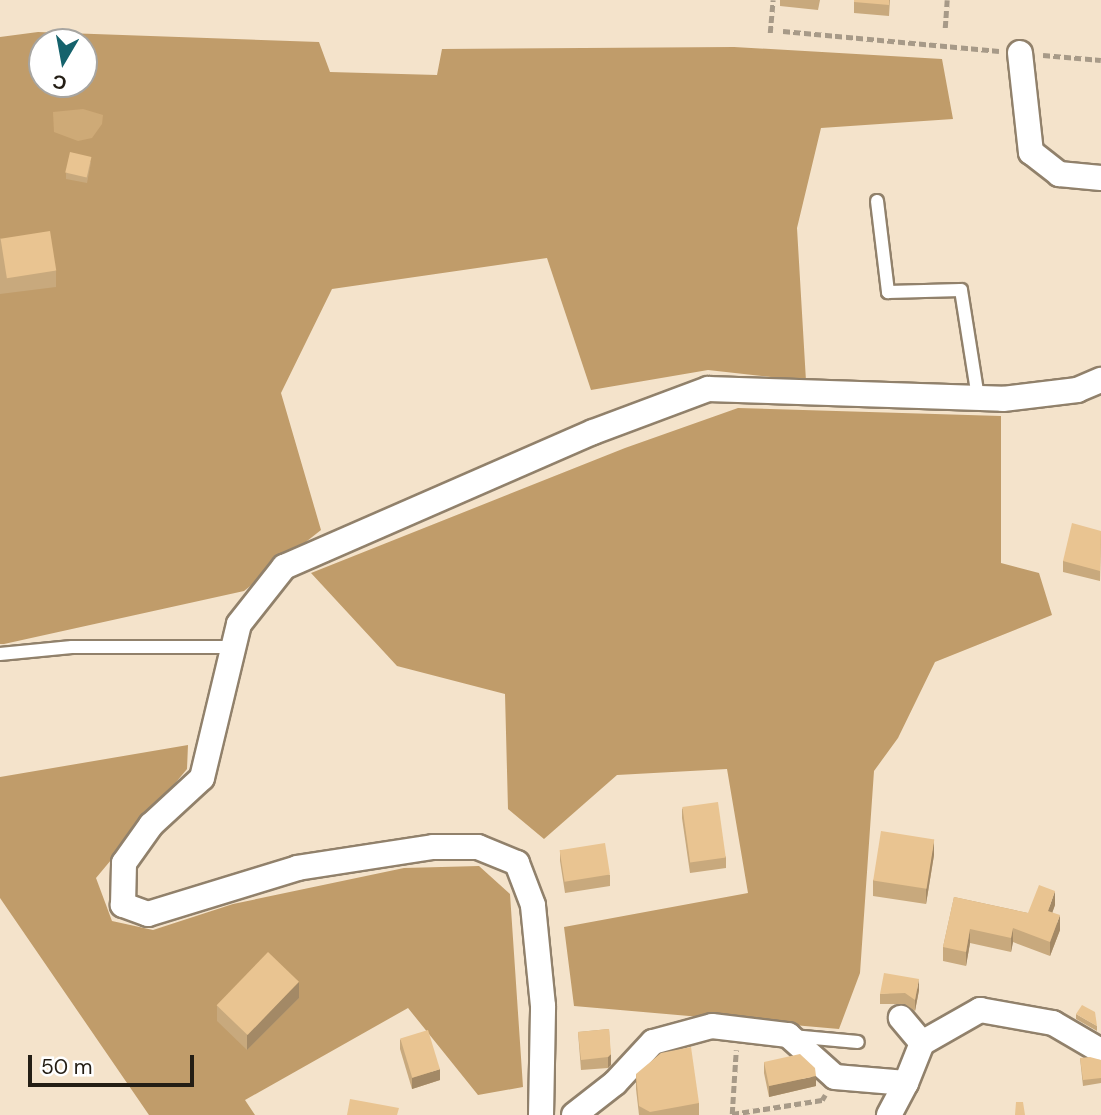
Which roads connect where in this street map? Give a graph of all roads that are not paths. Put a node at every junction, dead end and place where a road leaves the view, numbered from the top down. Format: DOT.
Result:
graph roads {
  1 [pos="1020,53"];
  2 [pos="1101,178"];
  3 [pos="877,201"];
  4 [pos="1101,380"];
  5 [pos="978,397"];
  6 [pos="233,647"];
  7 [pos="0,654"];
  8 [pos="901,1018"];
  9 [pos="788,1035"];
  10 [pos="858,1042"];
  11 [pos="922,1043"];
  12 [pos="1101,1051"];
  13 [pos="906,1083"];
  14 [pos="541,1115"];
  15 [pos="574,1115"];
  16 [pos="889,1115"];
  1 -- 2 [label="street"];
  3 -- 5 [label="lane"];
  4 -- 5 [label="street"];
  5 -- 6 [label="street"];
  6 -- 7 [label="lane"];
  6 -- 14 [label="street"];
  8 -- 11 [label="street"];
  9 -- 10 [label="lane"];
  9 -- 13 [label="street"];
  9 -- 15 [label="street"];
  11 -- 12 [label="street"];
  11 -- 13 [label="street"];
  13 -- 16 [label="street"];
}
